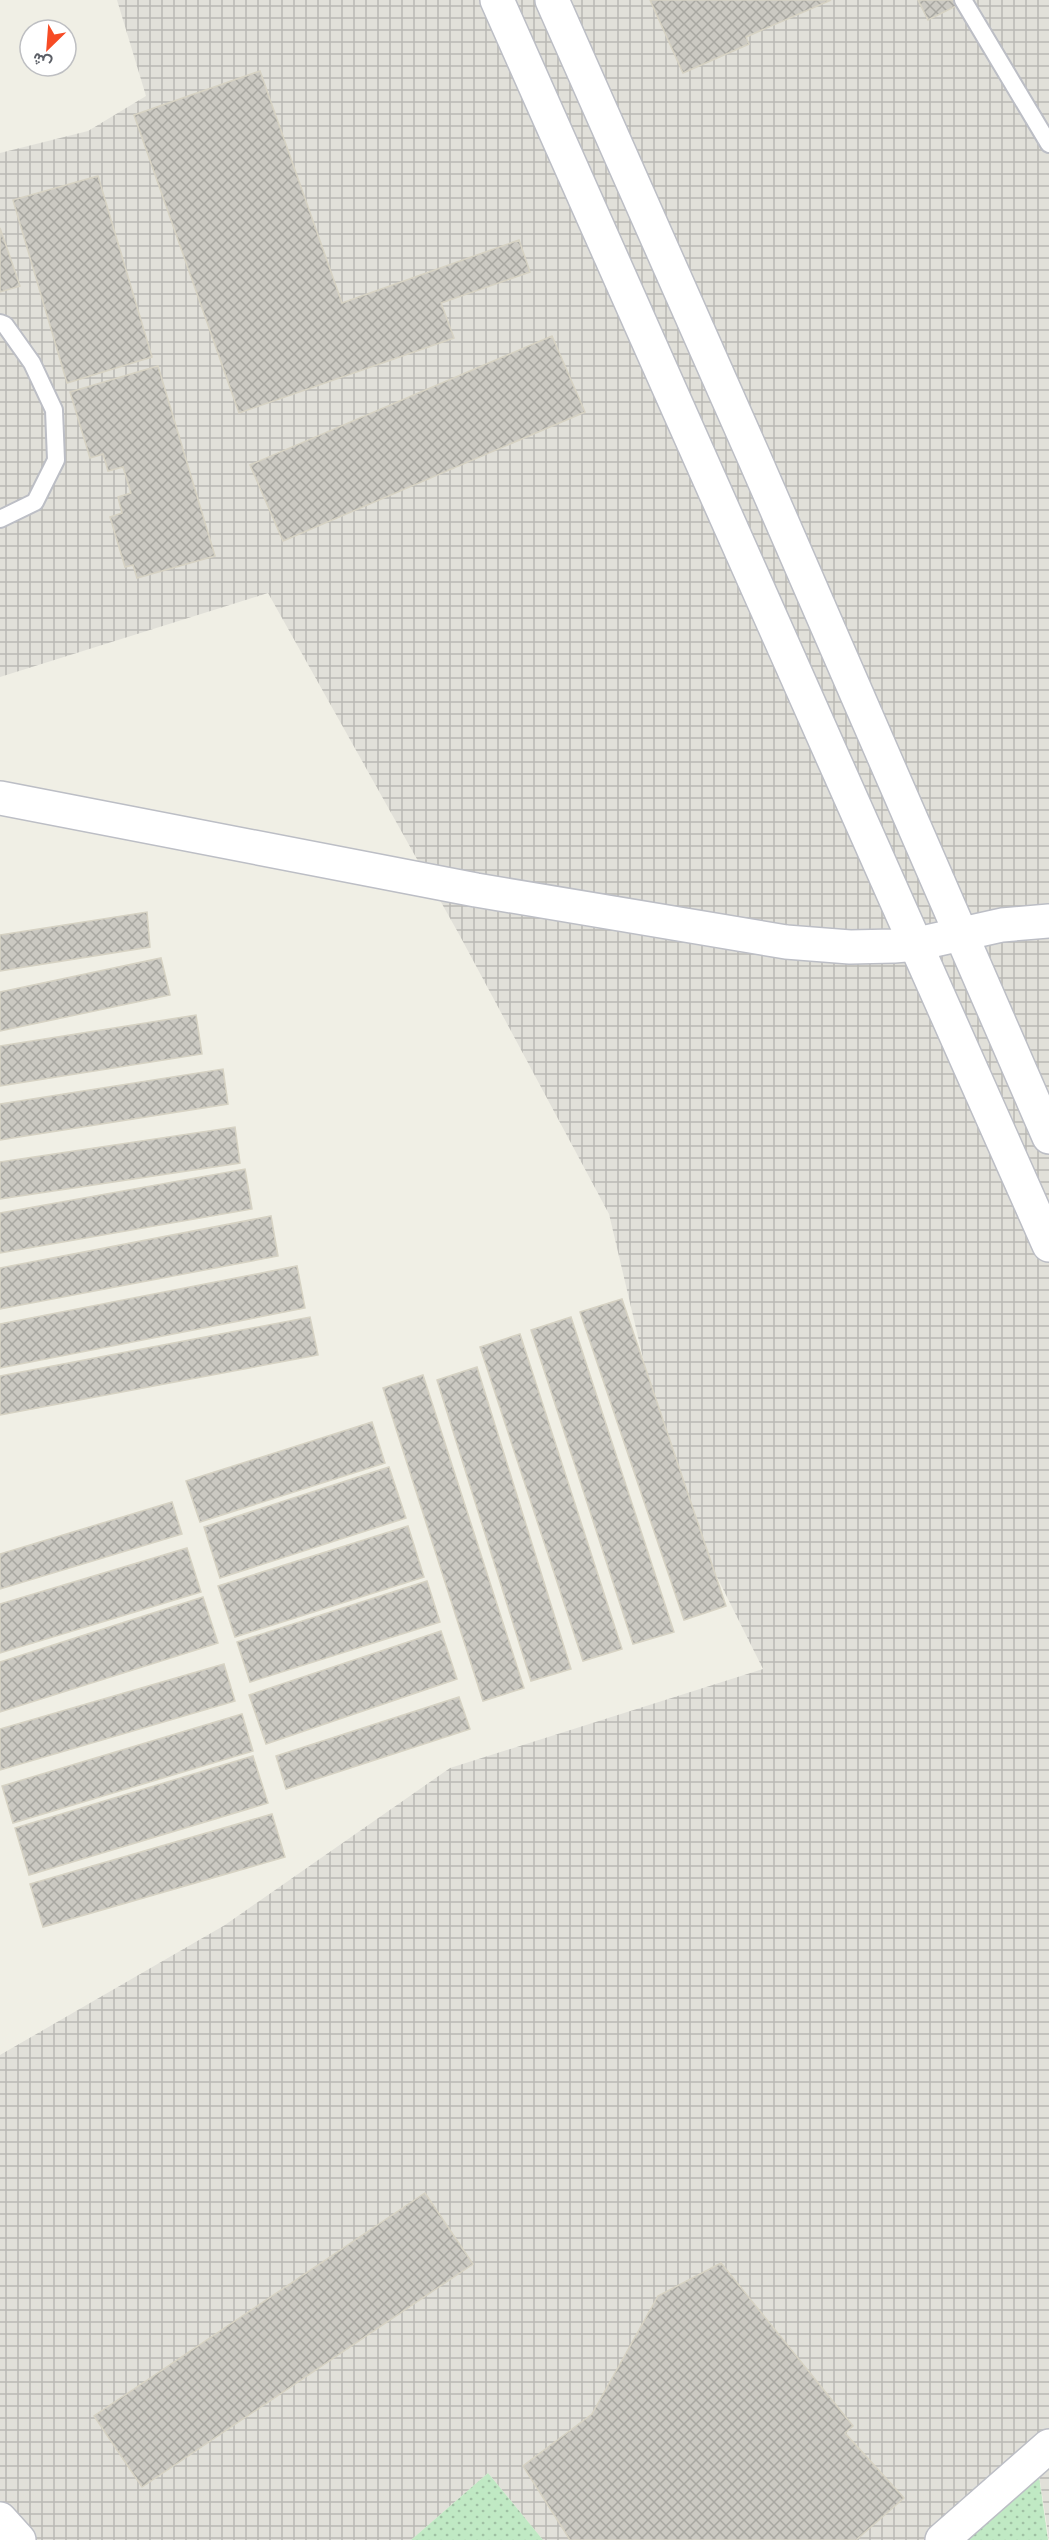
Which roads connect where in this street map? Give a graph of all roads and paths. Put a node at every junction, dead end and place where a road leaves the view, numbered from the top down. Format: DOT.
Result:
graph roads {
  1 [pos="497,0"];
  2 [pos="552,0"];
  3 [pos="963,0"];
  4 [pos="1049,144"];
  5 [pos="0,323"];
  6 [pos="0,519"];
  7 [pos="0,798"];
  8 [pos="1049,921"];
  9 [pos="958,933"];
  10 [pos="917,944"];
  11 [pos="1049,1137"];
  12 [pos="1049,1245"];
  13 [pos="1049,2446"];
  14 [pos="0,2519"];
  15 [pos="19,2540"];
  16 [pos="942,2540"];
  1 -- 10 [label="street"];
  2 -- 9 [label="street"];
  3 -- 4 [label="lane"];
  5 -- 6 [label="lane"];
  7 -- 10 [label="street"];
  8 -- 9 [label="street"];
  9 -- 10 [label="street"];
  9 -- 11 [label="street"];
  10 -- 12 [label="street"];
  13 -- 16 [label="street"];
  14 -- 15 [label="street"];
}
